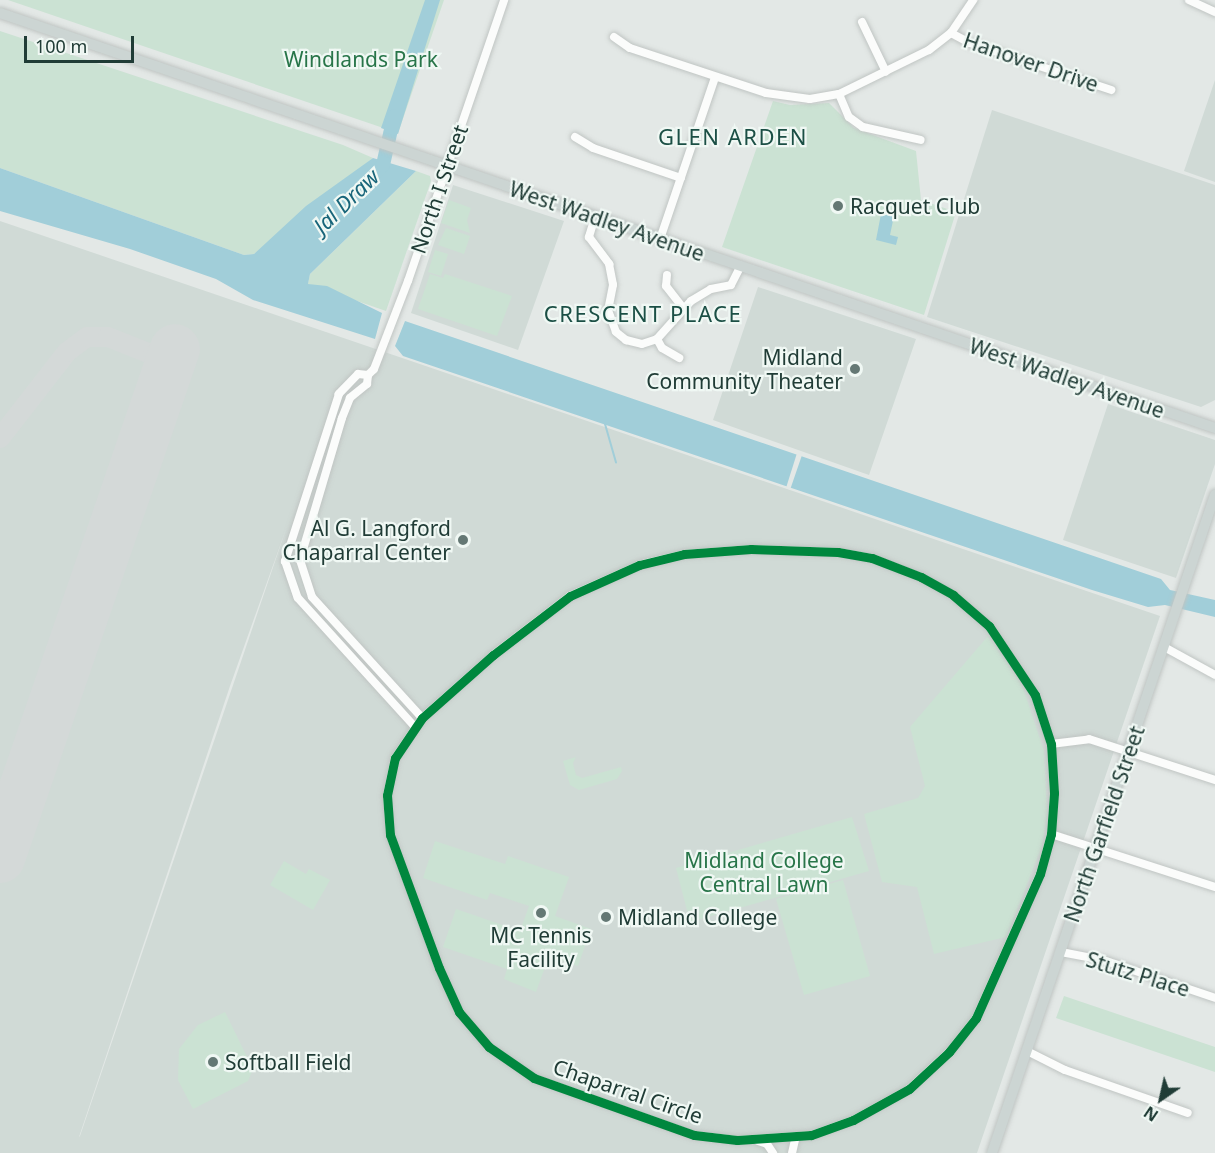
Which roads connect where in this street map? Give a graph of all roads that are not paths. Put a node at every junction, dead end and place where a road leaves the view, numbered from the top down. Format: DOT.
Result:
graph roads {
  1 [pos="504,0"];
  2 [pos="973,0"];
  3 [pos="1189,0"];
  4 [pos="1215,12"];
  5 [pos="0,13"];
  6 [pos="862,22"];
  7 [pos="951,33"];
  8 [pos="614,37"];
  9 [pos="886,72"];
  10 [pos="715,77"];
  11 [pos="1111,90"];
  12 [pos="838,94"];
  13 [pos="575,137"];
  14 [pos="921,140"];
  15 [pos="447,167"];
  16 [pos="681,178"];
  17 [pos="596,217"];
  18 [pos="660,239"];
  19 [pos="740,267"];
  20 [pos="667,276"];
  21 [pos="684,309"];
  22 [pos="657,339"];
  23 [pos="679,358"];
  24 [pos="368,375"];
  25 [pos="1215,428"];
  26 [pos="308,485"];
  27 [pos="320,489"];
  28 [pos="1215,495"];
  29 [pos="1164,647"];
  30 [pos="1215,675"];
  31 [pos="422,718"];
  32 [pos="415,727"];
  33 [pos="1051,744"];
  34 [pos="1129,751"];
  35 [pos="1215,780"];
  36 [pos="1051,834"];
  37 [pos="1096,847"];
  38 [pos="1215,887"];
  39 [pos="1061,951"];
  40 [pos="1215,998"];
  41 [pos="1027,1051"];
  42 [pos="1188,1113"];
  43 [pos="796,1136"];
  44 [pos="756,1140"];
  45 [pos="774,1153"];
  46 [pos="792,1153"];
  47 [pos="992,1153"];
  1 -- 15 [label="street, North I Street"];
  2 -- 7 [label="street"];
  3 -- 4 [label="street"];
  5 -- 15 [label="main road, West Wadley Avenue"];
  6 -- 9 [label="street"];
  7 -- 9 [label="street"];
  7 -- 11 [label="street, Hanover Drive"];
  8 -- 10 [label="street"];
  9 -- 12 [label="street"];
  10 -- 12 [label="street"];
  10 -- 16 [label="street"];
  12 -- 14 [label="street"];
  13 -- 16 [label="street"];
  15 -- 17 [label="main road, West Wadley Avenue"];
  15 -- 24 [label="street, North I Street"];
  16 -- 18 [label="street"];
  17 -- 18 [label="main road, West Wadley Avenue"];
  17 -- 22 [label="street"];
  18 -- 19 [label="main road, West Wadley Avenue"];
  19 -- 21 [label="street"];
  19 -- 25 [label="main road, West Wadley Avenue"];
  20 -- 21 [label="street"];
  21 -- 22 [label="street"];
  22 -- 23 [label="street"];
  24 -- 26 [label="street"];
  24 -- 27 [label="street, North I Street"];
  26 -- 27 [label="street"];
  26 -- 32 [label="street"];
  27 -- 31 [label="street, North I Street"];
  28 -- 29 [label="main road, North Garfield Street"];
  29 -- 30 [label="street"];
  29 -- 34 [label="main road, North Garfield Street"];
  31 -- 32 [label="street, Chaparral Circle"];
  31 -- 33 [label="street, Chaparral Circle"];
  32 -- 44 [label="street, Chaparral Circle"];
  33 -- 34 [label="street"];
  33 -- 36 [label="street, Chaparral Circle"];
  34 -- 35 [label="street"];
  34 -- 37 [label="main road, North Garfield Street"];
  36 -- 37 [label="street"];
  36 -- 43 [label="street, Chaparral Circle"];
  37 -- 38 [label="street"];
  37 -- 39 [label="main road, North Garfield Street"];
  39 -- 40 [label="street, Stutz Place"];
  39 -- 41 [label="main road, North Garfield Street"];
  41 -- 42 [label="street"];
  41 -- 47 [label="main road, North Garfield Street"];
  43 -- 44 [label="street, Chaparral Circle"];
  43 -- 46 [label="street"];
  44 -- 45 [label="street"];
}
